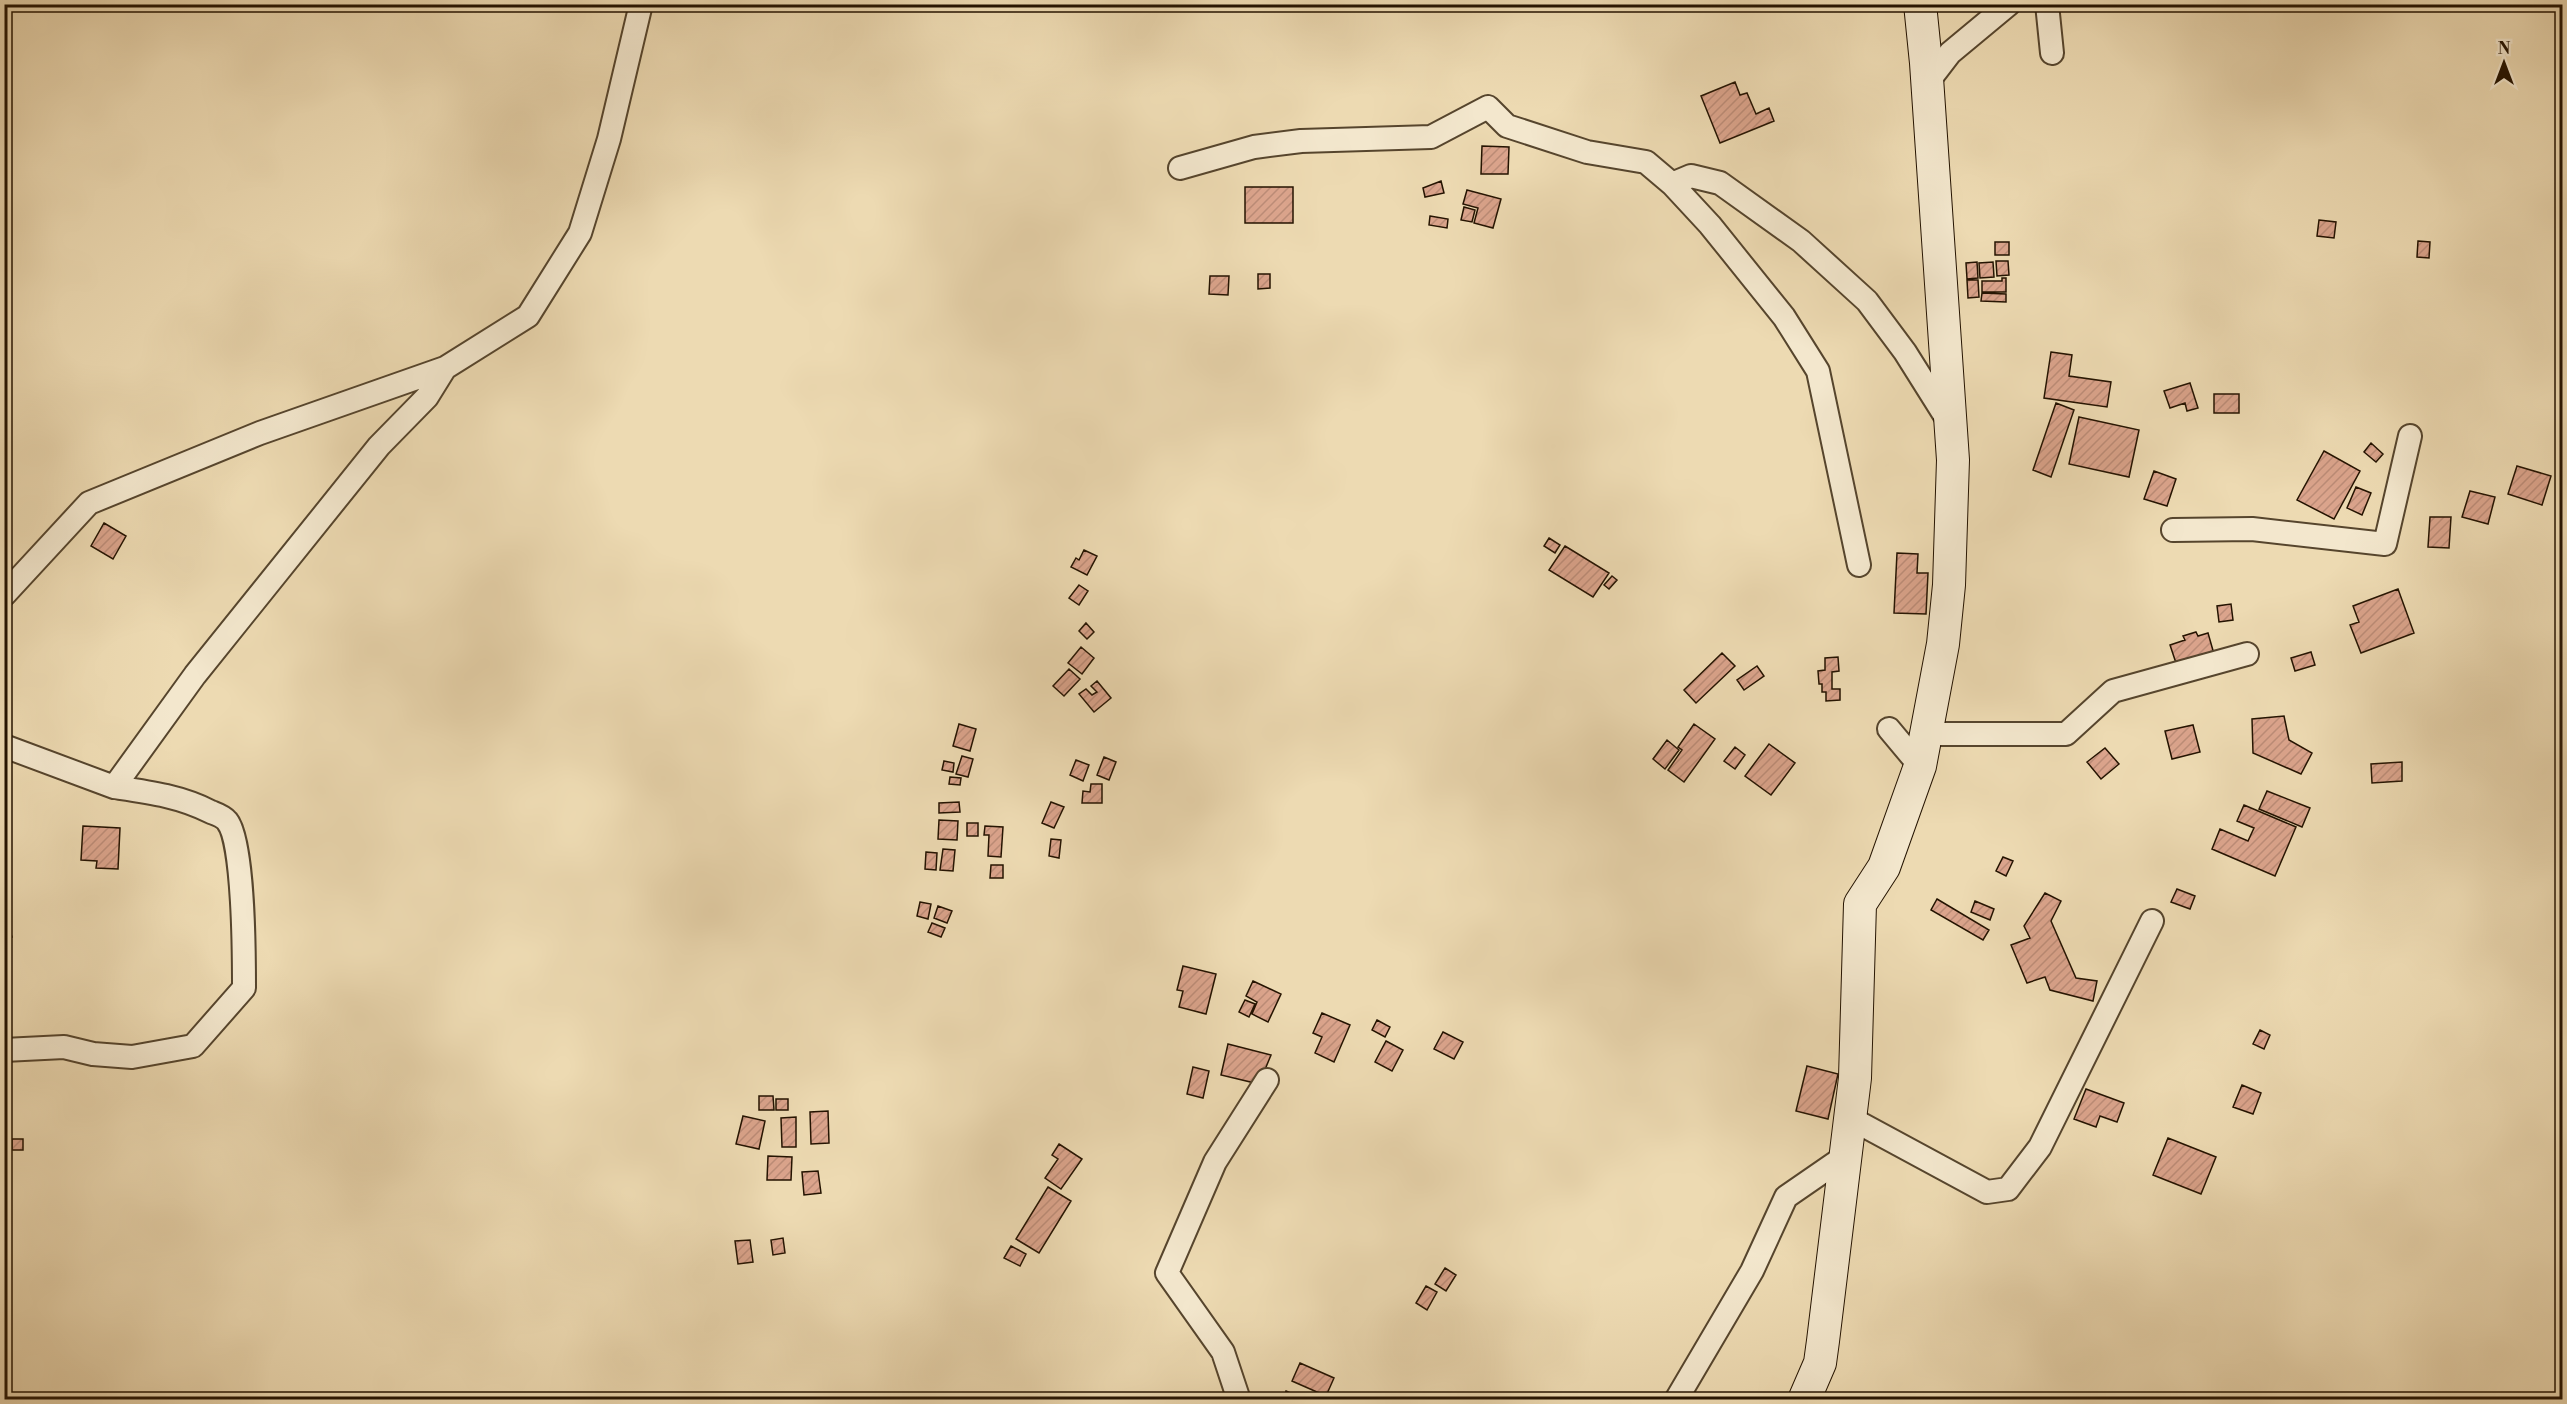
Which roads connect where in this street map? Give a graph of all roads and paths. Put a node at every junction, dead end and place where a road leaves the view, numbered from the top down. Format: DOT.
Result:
graph roads {
  1 [pos="641,4"];
  2 [pos="1920,4"];
  3 [pos="2009,4"];
  4 [pos="2047,4"];
  5 [pos="2052,53"];
  6 [pos="1927,83"];
  7 [pos="1180,168"];
  8 [pos="1672,184"];
  9 [pos="445,368"];
  10 [pos="1950,424"];
  11 [pos="2409,436"];
  12 [pos="2173,530"];
  13 [pos="1859,565"];
  14 [pos="4,595"];
  15 [pos="2247,654"];
  16 [pos="1889,729"];
  17 [pos="1927,734"];
  18 [pos="4,746"];
  19 [pos="1920,766"];
  20 [pos="114,787"];
  21 [pos="2152,921"];
  22 [pos="4,1050"];
  23 [pos="1267,1080"];
  24 [pos="1850,1118"];
  25 [pos="1844,1157"];
  26 [pos="1239,1400"];
  27 [pos="1676,1400"];
  28 [pos="1804,1400"];
  1 -- 9 [label="street"];
  2 -- 6 [label="street"];
  3 -- 6 [label="street"];
  4 -- 5 [label="street"];
  6 -- 10 [label="street"];
  7 -- 8 [label="street"];
  8 -- 10 [label="street"];
  8 -- 13 [label="street"];
  9 -- 14 [label="street"];
  9 -- 20 [label="street"];
  10 -- 17 [label="street"];
  11 -- 12 [label="street"];
  15 -- 17 [label="street"];
  16 -- 19 [label="street"];
  17 -- 19 [label="street"];
  18 -- 20 [label="street"];
  19 -- 24 [label="street"];
  20 -- 22 [label="street"];
  21 -- 24 [label="street"];
  23 -- 26 [label="street"];
  24 -- 25 [label="street"];
  25 -- 27 [label="street"];
  25 -- 28 [label="street"];
}
